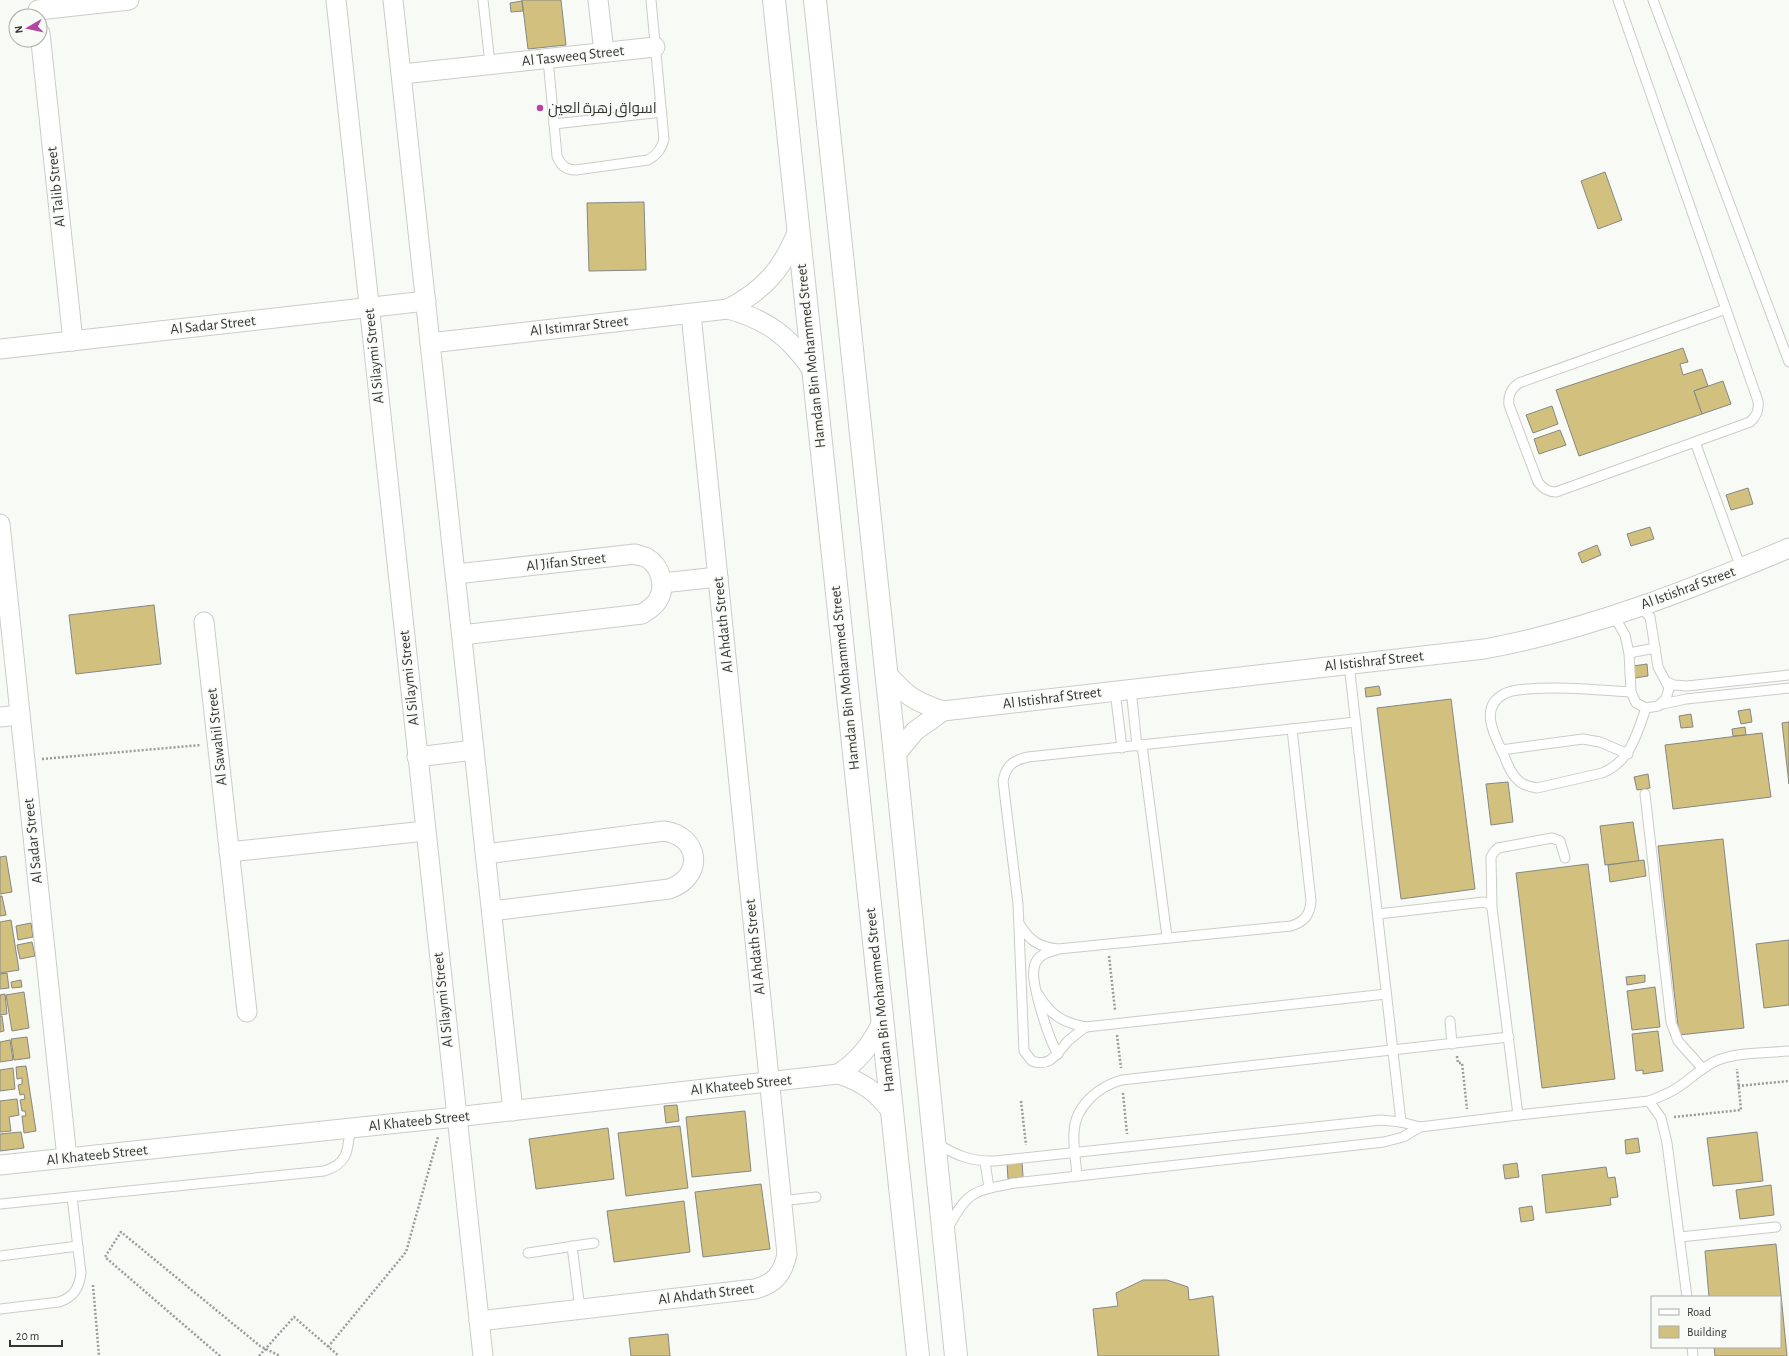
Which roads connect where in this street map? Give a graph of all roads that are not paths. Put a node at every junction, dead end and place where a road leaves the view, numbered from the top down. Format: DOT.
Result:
graph roads {
  1 [pos="129,0"];
  2 [pos="336,0"];
  3 [pos="394,0"];
  4 [pos="483,0"];
  5 [pos="598,0"];
  6 [pos="651,0"];
  7 [pos="774,0"];
  8 [pos="815,0"];
  9 [pos="1618,0"];
  10 [pos="1654,0"];
  11 [pos="47,8"];
  12 [pos="655,47"];
  13 [pos="42,48"];
  14 [pos="604,52"];
  15 [pos="548,59"];
  16 [pos="490,64"];
  17 [pos="402,74"];
  18 [pos="662,112"];
  19 [pos="554,124"];
  20 [pos="798,230"];
  21 [pos="426,302"];
  22 [pos="369,308"];
  23 [pos="728,309"];
  24 [pos="1726,309"];
  25 [pos="691,314"];
  26 [pos="73,341"];
  27 [pos="430,343"];
  28 [pos="0,349"];
  29 [pos="1789,362"];
  30 [pos="813,371"];
  31 [pos="1695,442"];
  32 [pos="0,524"];
  33 [pos="1789,548"];
  34 [pos="1741,568"];
  35 [pos="456,574"];
  36 [pos="718,577"];
  37 [pos="662,583"];
  38 [pos="1639,606"];
  39 [pos="1610,616"];
  40 [pos="204,622"];
  41 [pos="462,635"];
  42 [pos="1655,648"];
  43 [pos="1629,653"];
  44 [pos="1349,664"];
  45 [pos="886,673"];
  46 [pos="1789,675"];
  47 [pos="1667,682"];
  48 [pos="1789,688"];
  49 [pos="1123,690"];
  50 [pos="1631,692"];
  51 [pos="1662,704"];
  52 [pos="1646,708"];
  53 [pos="943,711"];
  54 [pos="20,715"];
  55 [pos="0,717"];
  56 [pos="1356,722"];
  57 [pos="1292,729"];
  58 [pos="1139,746"];
  59 [pos="1122,748"];
  60 [pos="474,750"];
  61 [pos="1501,750"];
  62 [pos="1628,754"];
  63 [pos="895,755"];
  64 [pos="417,757"];
  65 [pos="1645,794"];
  66 [pos="425,831"];
  67 [pos="229,852"];
  68 [pos="486,854"];
  69 [pos="1566,858"];
  70 [pos="1492,908"];
  71 [pos="492,911"];
  72 [pos="1378,914"];
  73 [pos="1019,923"];
  74 [pos="1167,937"];
  75 [pos="1058,949"];
  76 [pos="1038,994"];
  77 [pos="1386,994"];
  78 [pos="246,1012"];
  79 [pos="1450,1021"];
  80 [pos="882,1022"];
  81 [pos="1086,1027"];
  82 [pos="1509,1037"];
  83 [pos="1454,1044"];
  84 [pos="1393,1050"];
  85 [pos="1789,1051"];
  86 [pos="1058,1054"];
  87 [pos="1703,1069"];
  88 [pos="838,1074"];
  89 [pos="769,1082"];
  90 [pos="1649,1101"];
  91 [pos="513,1111"];
  92 [pos="891,1111"];
  93 [pos="1518,1115"];
  94 [pos="456,1118"];
  95 [pos="1401,1122"];
  96 [pos="1420,1128"];
  97 [pos="350,1129"];
  98 [pos="933,1141"];
  99 [pos="1075,1153"];
  100 [pos="67,1158"];
  101 [pos="985,1162"];
  102 [pos="0,1165"];
  103 [pos="1077,1176"];
  104 [pos="989,1188"];
  105 [pos="72,1197"];
  106 [pos="816,1197"];
  107 [pos="781,1201"];
  108 [pos="0,1204"];
  109 [pos="1776,1227"];
  110 [pos="943,1237"];
  111 [pos="1680,1237"];
  112 [pos="594,1243"];
  113 [pos="78,1246"];
  114 [pos="572,1246"];
  115 [pos="528,1253"];
  116 [pos="0,1256"];
  117 [pos="1686,1296"];
  118 [pos="0,1309"];
  119 [pos="580,1310"];
  120 [pos="479,1322"];
  121 [pos="483,1356"];
  122 [pos="918,1356"];
  123 [pos="956,1356"];
  1 -- 11 [label="street"];
  2 -- 22 [label="street, Al Silaymi Street"];
  3 -- 17 [label="street"];
  4 -- 16 [label="lane"];
  5 -- 14 [label="street"];
  6 -- 12 [label="lane"];
  7 -- 20 [label="main road, Hamdan Bin Mohammed Street"];
  8 -- 45 [label="main road"];
  9 -- 24 [label="lane"];
  10 -- 29 [label="lane"];
  12 -- 14 [label="street, Al Tasweeq Street"];
  12 -- 18 [label="lane"];
  13 -- 26 [label="street, Al Talib Street"];
  14 -- 15 [label="street, Al Tasweeq Street"];
  15 -- 16 [label="street, Al Tasweeq Street"];
  15 -- 19 [label="lane"];
  16 -- 17 [label="street, Al Tasweeq Street"];
  17 -- 21 [label="street"];
  18 -- 19 [label="lane"];
  18 -- 19 [label="lane"];
  20 -- 23 [label="street, Al Istimrar Street"];
  20 -- 30 [label="main road, Hamdan Bin Mohammed Street"];
  21 -- 22 [label="street, Al Sadar Street"];
  21 -- 27 [label="street"];
  22 -- 26 [label="street, Al Sadar Street"];
  22 -- 64 [label="street, Al Silaymi Street"];
  23 -- 25 [label="street, Al Istimrar Street"];
  23 -- 30 [label="street, Al Istimrar Street"];
  24 -- 31 [label="lane"];
  24 -- 31 [label="lane"];
  25 -- 27 [label="street, Al Istimrar Street"];
  25 -- 36 [label="street, Al Ahdath Street"];
  26 -- 28 [label="street, Al Sadar Street"];
  27 -- 35 [label="street"];
  30 -- 80 [label="main road, Hamdan Bin Mohammed Street"];
  31 -- 34 [label="lane"];
  32 -- 54 [label="street, Al Sadar Street"];
  33 -- 34 [label="street, Al Istishraf Street"];
  34 -- 38 [label="street, Al Istishraf Street"];
  35 -- 37 [label="street, Al Jifan Street"];
  35 -- 41 [label="street"];
  36 -- 37 [label="street"];
  36 -- 89 [label="street, Al Ahdath Street"];
  37 -- 41 [label="street"];
  38 -- 39 [label="street, Al Istishraf Street"];
  38 -- 42 [label="lane"];
  39 -- 43 [label="lane"];
  39 -- 44 [label="street, Al Istishraf Street"];
  40 -- 67 [label="street, Al Sawahil Street"];
  41 -- 60 [label="street"];
  42 -- 43 [label="lane"];
  42 -- 47 [label="lane"];
  43 -- 50 [label="lane"];
  44 -- 49 [label="street, Al Istishraf Street"];
  44 -- 56 [label="lane"];
  45 -- 53 [label="street, Al Istishraf Street"];
  45 -- 63 [label="main road"];
  46 -- 47 [label="lane"];
  47 -- 51 [label="lane"];
  48 -- 51 [label="lane"];
  49 -- 53 [label="street, Al Istishraf Street"];
  49 -- 58 [label="lane"];
  49 -- 59 [label="lane"];
  50 -- 52 [label="lane"];
  50 -- 61 [label="lane"];
  51 -- 52 [label="lane"];
  52 -- 62 [label="lane"];
  53 -- 63 [label="street, Al Istishraf Street"];
  54 -- 55 [label="street"];
  54 -- 100 [label="street, Al Sadar Street"];
  56 -- 57 [label="lane"];
  56 -- 72 [label="lane"];
  57 -- 58 [label="lane"];
  57 -- 74 [label="lane"];
  58 -- 59 [label="lane"];
  58 -- 74 [label="lane"];
  59 -- 73 [label="lane"];
  60 -- 64 [label="street"];
  60 -- 68 [label="street"];
  61 -- 62 [label="lane"];
  61 -- 62 [label="lane"];
  63 -- 98 [label="main road"];
  64 -- 66 [label="street, Al Silaymi Street"];
  65 -- 87 [label="lane"];
  66 -- 67 [label="street"];
  66 -- 94 [label="street, Al Silaymi Street"];
  67 -- 78 [label="street, Al Sawahil Street"];
  68 -- 71 [label="street"];
  68 -- 71 [label="street"];
  69 -- 70 [label="lane"];
  70 -- 72 [label="lane"];
  70 -- 82 [label="lane"];
  71 -- 91 [label="street"];
  72 -- 77 [label="lane"];
  73 -- 75 [label="lane"];
  73 -- 86 [label="lane"];
  74 -- 75 [label="lane"];
  75 -- 76 [label="lane"];
  76 -- 81 [label="lane"];
  76 -- 86 [label="lane"];
  77 -- 81 [label="lane"];
  77 -- 84 [label="lane"];
  79 -- 83 [label="lane"];
  80 -- 88 [label="street"];
  80 -- 92 [label="main road, Hamdan Bin Mohammed Street"];
  81 -- 86 [label="lane"];
  82 -- 83 [label="lane"];
  82 -- 93 [label="lane"];
  83 -- 84 [label="lane"];
  84 -- 95 [label="lane"];
  84 -- 99 [label="lane"];
  85 -- 87 [label="lane"];
  87 -- 90 [label="lane"];
  88 -- 89 [label="street, Al Khateeb Street"];
  88 -- 92 [label="street, Al Khateeb Street"];
  89 -- 91 [label="street, Al Khateeb Street"];
  89 -- 107 [label="street, Al Ahdath Street"];
  90 -- 93 [label="lane"];
  90 -- 111 [label="lane"];
  91 -- 94 [label="street, Al Khateeb Street"];
  92 -- 122 [label="main road, Hamdan Bin Mohammed Street"];
  93 -- 96 [label="lane"];
  94 -- 97 [label="street, Al Khateeb Street"];
  94 -- 120 [label="street, Al Silaymi Street"];
  95 -- 96 [label="lane"];
  95 -- 99 [label="lane"];
  96 -- 103 [label="lane"];
  97 -- 100 [label="street, Al Khateeb Street"];
  97 -- 105 [label="lane"];
  98 -- 101 [label="lane"];
  98 -- 110 [label="main road"];
  99 -- 101 [label="lane"];
  99 -- 103 [label="lane"];
  100 -- 102 [label="street, Al Khateeb Street"];
  101 -- 104 [label="lane"];
  103 -- 104 [label="lane"];
  104 -- 110 [label="lane"];
  105 -- 108 [label="lane"];
  105 -- 113 [label="lane"];
  106 -- 107 [label="lane"];
  107 -- 119 [label="street, Al Ahdath Street"];
  109 -- 111 [label="lane"];
  110 -- 123 [label="main road"];
  111 -- 117 [label="lane"];
  112 -- 114 [label="lane"];
  113 -- 116 [label="lane"];
  113 -- 118 [label="lane"];
  114 -- 115 [label="lane"];
  114 -- 119 [label="lane"];
  119 -- 120 [label="street, Al Ahdath Street"];
  120 -- 121 [label="street, Al Silaymi Street"];
}
